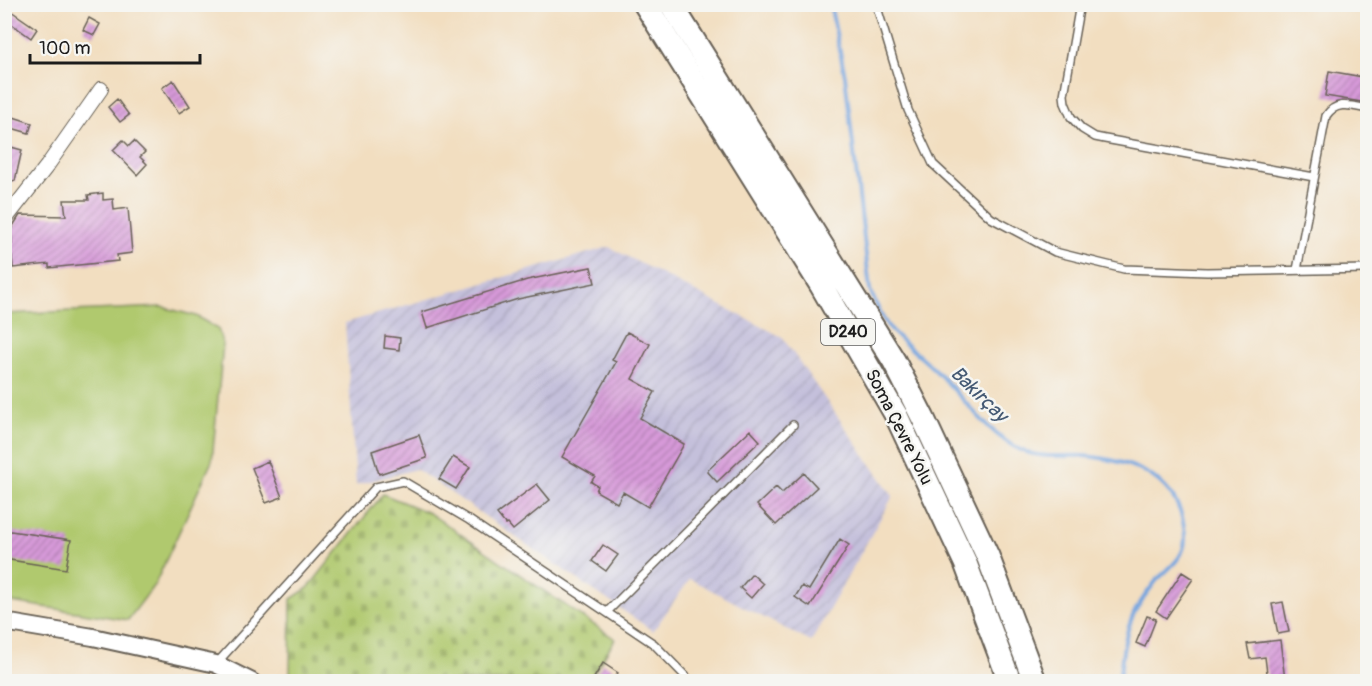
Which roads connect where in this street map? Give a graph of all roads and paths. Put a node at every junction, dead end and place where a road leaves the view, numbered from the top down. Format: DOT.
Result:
graph roads {
  1 [pos="645,4"];
  2 [pos="671,4"];
  3 [pos="876,4"];
  4 [pos="1080,4"];
  5 [pos="101,89"];
  6 [pos="1368,109"];
  7 [pos="1314,177"];
  8 [pos="4,221"];
  9 [pos="1368,269"];
  10 [pos="1297,270"];
  11 [pos="793,425"];
  12 [pos="607,612"];
  13 [pos="4,622"];
  14 [pos="216,664"];
  15 [pos="1006,675"];
  16 [pos="1034,679"];
  17 [pos="252,681"];
  18 [pos="691,681"];
  1 -- 15 [label="highway, Soma Çevre Yolu / D240"];
  2 -- 16 [label="highway, Soma Çevre Yolu / D240"];
  3 -- 10 [label="lane"];
  4 -- 7 [label="lane"];
  5 -- 8 [label="street"];
  6 -- 7 [label="lane"];
  7 -- 10 [label="lane"];
  9 -- 10 [label="lane"];
  11 -- 12 [label="lane"];
  12 -- 14 [label="lane"];
  12 -- 18 [label="lane"];
  13 -- 14 [label="street"];
  14 -- 17 [label="street"];
}
